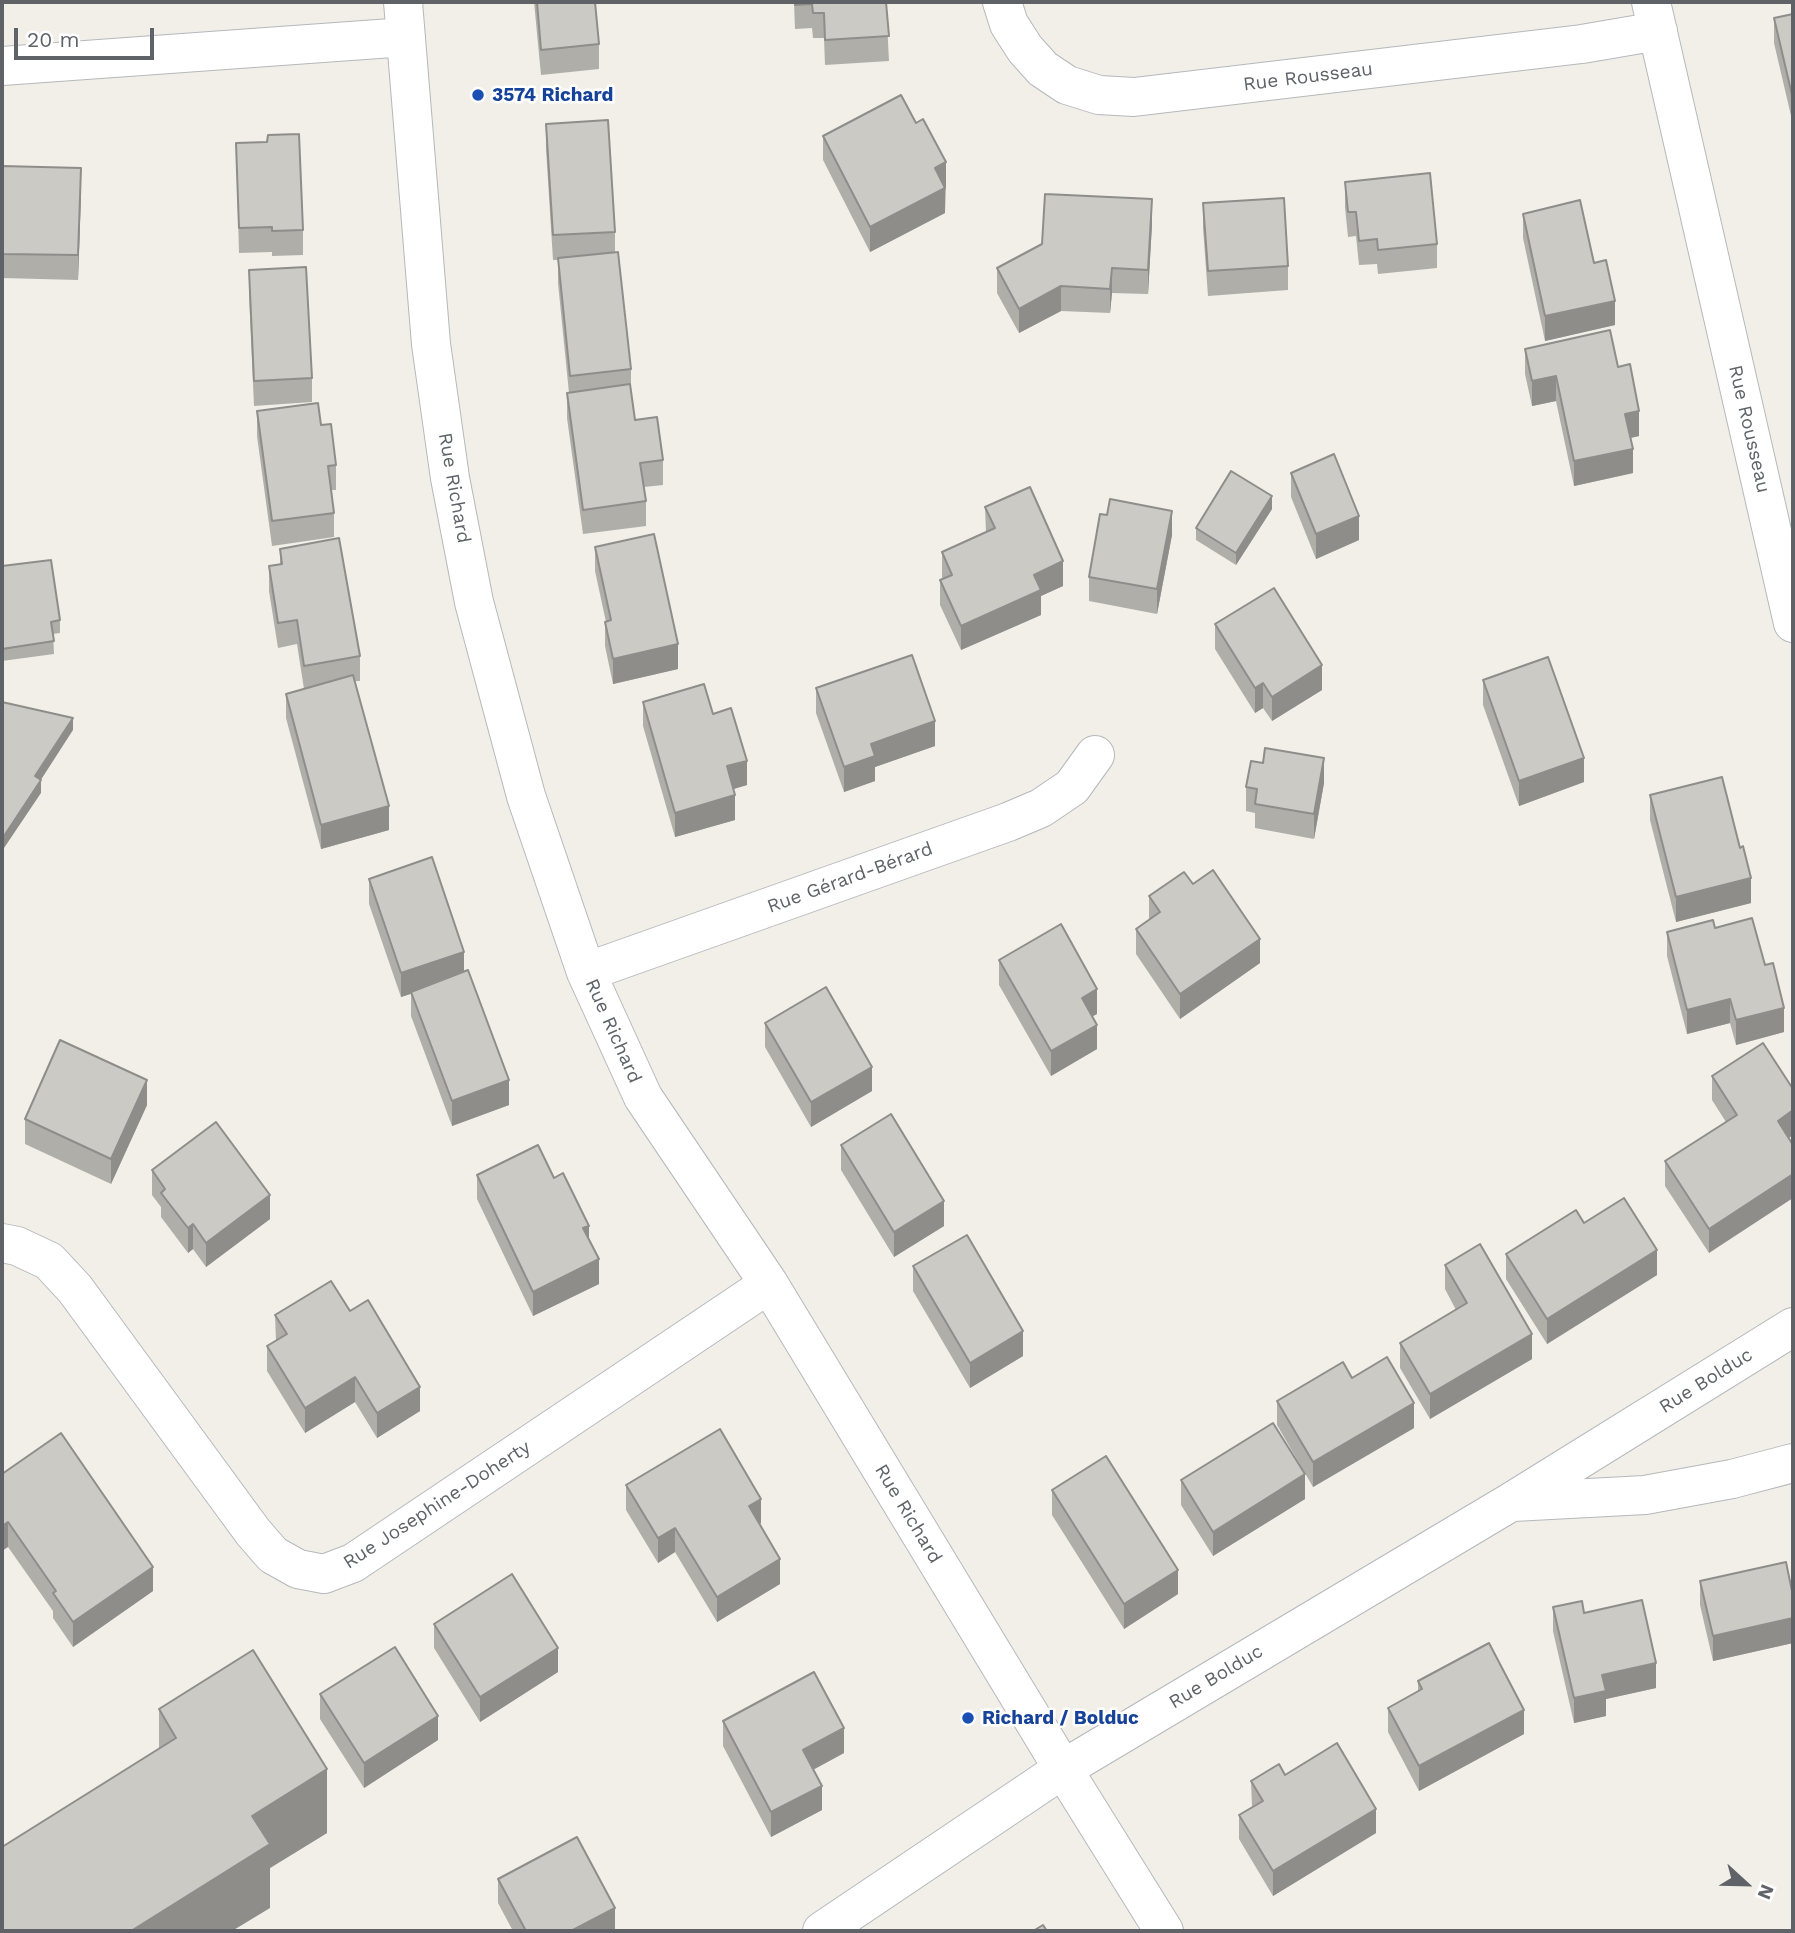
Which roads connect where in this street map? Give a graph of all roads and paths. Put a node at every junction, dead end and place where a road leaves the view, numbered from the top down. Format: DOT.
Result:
graph roads {
  1 [pos="1002,2"];
  2 [pos="1654,16"];
  3 [pos="404,19"];
  4 [pos="2,66"];
  5 [pos="1793,623"];
  6 [pos="1096,755"];
  7 [pos="586,972"];
  8 [pos="2,1243"];
  9 [pos="769,1284"];
  10 [pos="1793,1327"];
  11 [pos="1793,1463"];
  12 [pos="1511,1502"];
  13 [pos="1063,1769"];
  14 [pos="822,1931"];
  15 [pos="1164,1931"];
  1 -- 2 [label="street, Rue Rousseau"];
  2 -- 5 [label="street, Rue Rousseau"];
  3 -- 4 [label="street"];
  3 -- 7 [label="street, Rue Richard"];
  6 -- 7 [label="street, Rue Gérard-Bérard"];
  7 -- 9 [label="street, Rue Richard"];
  8 -- 9 [label="street, Rue Josephine-Doherty"];
  9 -- 13 [label="street, Rue Richard"];
  10 -- 12 [label="street, Rue Bolduc"];
  11 -- 12 [label="street, Rue Bolduc"];
  12 -- 13 [label="street, Rue Bolduc"];
  13 -- 14 [label="street, Rue Bolduc"];
  13 -- 15 [label="street, Rue Richard"];
}
